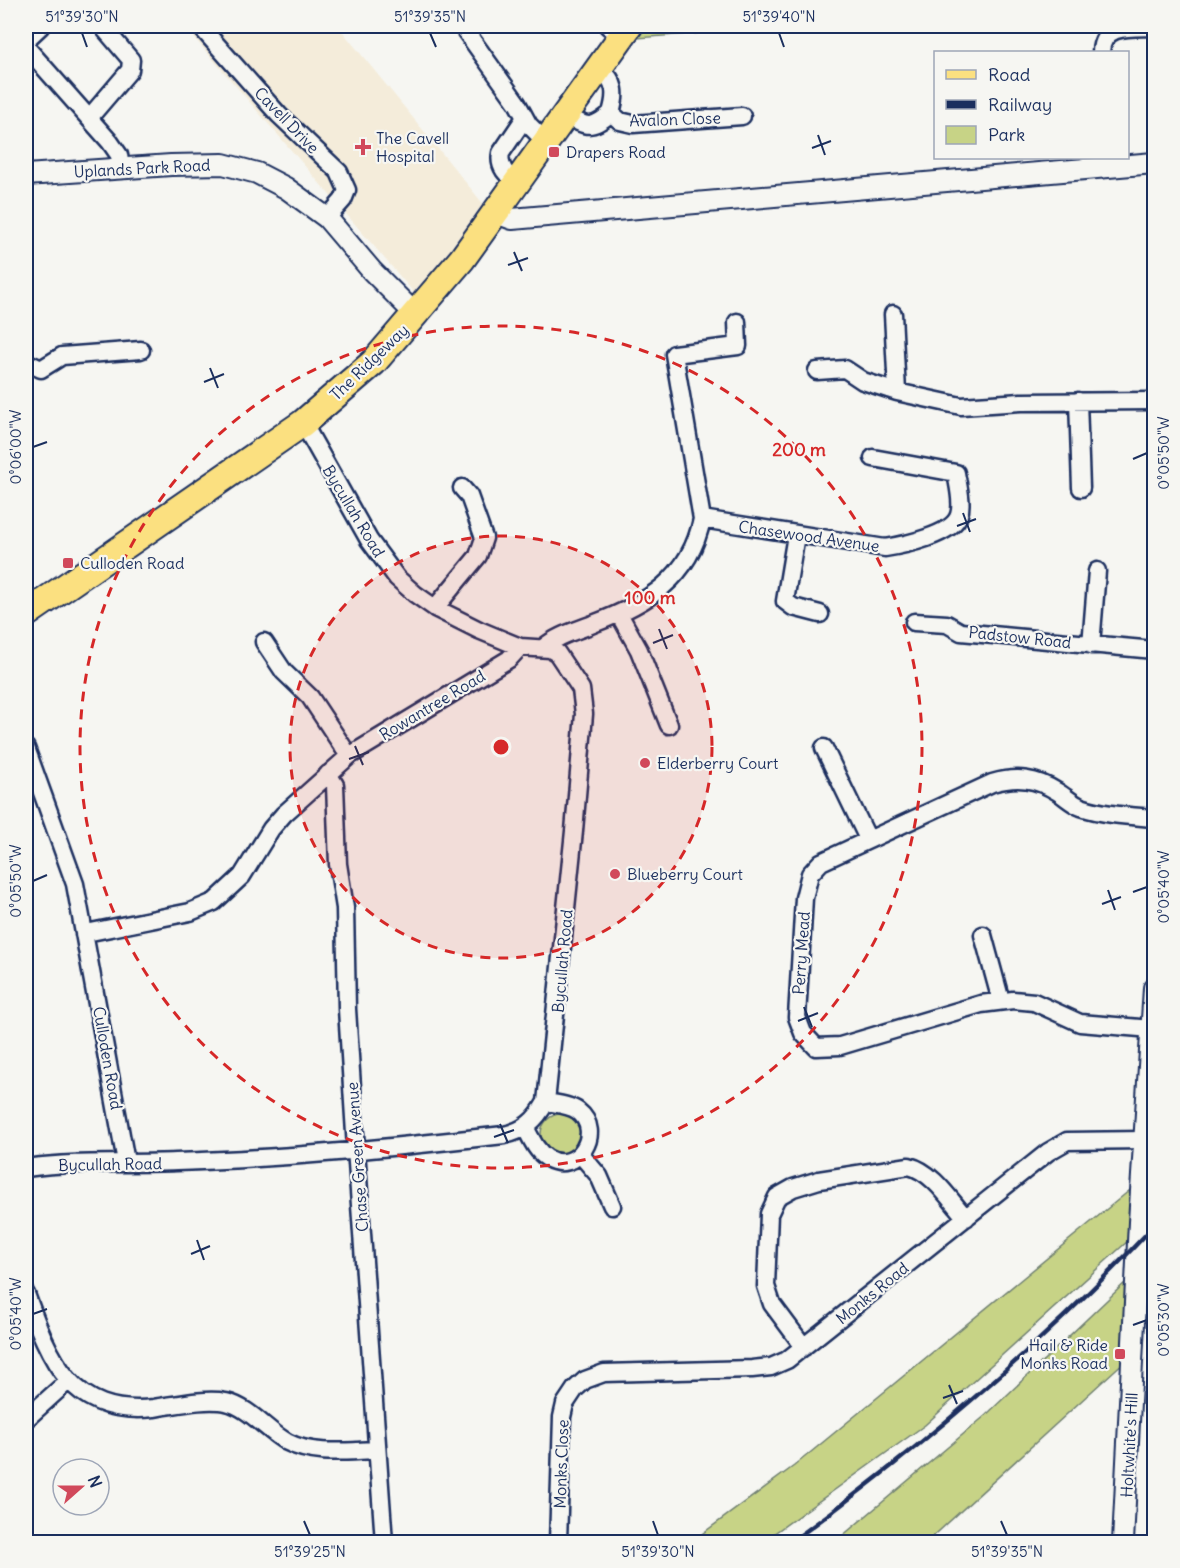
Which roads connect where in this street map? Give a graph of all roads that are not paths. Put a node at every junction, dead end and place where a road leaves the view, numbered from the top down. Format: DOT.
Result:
graph roads {
  1 [pos="41,26"];
  2 [pos="102,26"];
  3 [pos="200,26"];
  4 [pos="462,26"];
  5 [pos="1155,27"];
  6 [pos="620,29"];
  7 [pos="26,40"];
  8 [pos="26,47"];
  9 [pos="1101,51"];
  10 [pos="600,68"];
  11 [pos="611,113"];
  12 [pos="567,115"];
  13 [pos="742,116"];
  14 [pos="89,118"];
  15 [pos="524,119"];
  16 [pos="546,142"];
  17 [pos="1110,162"];
  18 [pos="1155,163"];
  19 [pos="121,168"];
  20 [pos="26,175"];
  21 [pos="518,183"];
  22 [pos="496,213"];
  23 [pos="327,218"];
  24 [pos="893,314"];
  25 [pos="416,315"];
  26 [pos="737,322"];
  27 [pos="141,350"];
  28 [pos="26,362"];
  29 [pos="817,370"];
  30 [pos="897,392"];
  31 [pos="1078,401"];
  32 [pos="1155,401"];
  33 [pos="303,423"];
  34 [pos="873,458"];
  35 [pos="462,488"];
  36 [pos="1081,488"];
  37 [pos="702,519"];
  38 [pos="796,535"];
  39 [pos="1096,571"];
  40 [pos="435,608"];
  41 [pos="26,614"];
  42 [pos="619,614"];
  43 [pos="820,614"];
  44 [pos="914,622"];
  45 [pos="264,642"];
  46 [pos="1091,645"];
  47 [pos="520,646"];
  48 [pos="543,648"];
  49 [pos="1155,650"];
  50 [pos="669,725"];
  51 [pos="26,748"];
  52 [pos="824,748"];
  53 [pos="349,756"];
  54 [pos="328,774"];
  55 [pos="1155,818"];
  56 [pos="867,839"];
  57 [pos="86,933"];
  58 [pos="983,934"];
  59 [pos="1155,988"];
  60 [pos="1001,1001"];
  61 [pos="1152,1029"];
  62 [pos="546,1102"];
  63 [pos="1151,1107"];
  64 [pos="525,1127"];
  65 [pos="1145,1140"];
  66 [pos="356,1149"];
  67 [pos="581,1155"];
  68 [pos="126,1162"];
  69 [pos="26,1168"];
  70 [pos="612,1206"];
  71 [pos="966,1218"];
  72 [pos="1146,1293"];
  73 [pos="26,1294"];
  74 [pos="804,1347"];
  75 [pos="68,1381"];
  76 [pos="575,1389"];
  77 [pos="26,1419"];
  78 [pos="376,1450"];
  79 [pos="384,1542"];
  80 [pos="558,1542"];
  81 [pos="1123,1542"];
  1 -- 7 [label="street"];
  2 -- 14 [label="street"];
  3 -- 23 [label="street, Cavell Drive"];
  4 -- 15 [label="street"];
  5 -- 9 [label="street"];
  6 -- 10 [label="main road, The Ridgeway"];
  8 -- 14 [label="street"];
  10 -- 11 [label="street, Avalon Close"];
  10 -- 12 [label="main road, The Ridgeway"];
  11 -- 12 [label="street, Avalon Close"];
  11 -- 13 [label="street, Avalon Close"];
  12 -- 16 [label="main road, The Ridgeway"];
  14 -- 19 [label="street"];
  15 -- 16 [label="street"];
  15 -- 21 [label="street"];
  16 -- 21 [label="main road, The Ridgeway"];
  17 -- 18 [label="street"];
  17 -- 22 [label="street"];
  19 -- 20 [label="street, Uplands Park Road"];
  19 -- 23 [label="street, Uplands Park Road"];
  21 -- 22 [label="main road, The Ridgeway"];
  22 -- 25 [label="main road, The Ridgeway"];
  23 -- 25 [label="street, Uplands Park Road"];
  24 -- 30 [label="street"];
  25 -- 33 [label="main road, The Ridgeway"];
  26 -- 37 [label="street"];
  27 -- 28 [label="street"];
  29 -- 30 [label="street"];
  30 -- 31 [label="street"];
  31 -- 32 [label="street"];
  31 -- 36 [label="street"];
  33 -- 40 [label="street, Bycullah Road"];
  33 -- 41 [label="main road, The Ridgeway"];
  34 -- 38 [label="street, Chasewood Avenue"];
  35 -- 40 [label="street"];
  37 -- 38 [label="street, Chasewood Avenue"];
  37 -- 42 [label="street"];
  38 -- 43 [label="street"];
  39 -- 46 [label="street, Padstow Road"];
  40 -- 47 [label="street, Bycullah Road"];
  42 -- 48 [label="street"];
  42 -- 50 [label="street"];
  44 -- 46 [label="street, Padstow Road"];
  45 -- 53 [label="street"];
  46 -- 49 [label="street, Padstow Road"];
  47 -- 48 [label="street, Bycullah Road"];
  47 -- 53 [label="street, Rowantree Road"];
  48 -- 62 [label="street, Bycullah Road"];
  51 -- 57 [label="street, Culloden Road"];
  52 -- 56 [label="street"];
  53 -- 54 [label="street, Rowantree Road"];
  54 -- 57 [label="street, Rowantree Road"];
  54 -- 66 [label="street, Chase Green Avenue"];
  55 -- 56 [label="street, Perry Mead"];
  56 -- 60 [label="street, Perry Mead"];
  57 -- 68 [label="street, Culloden Road"];
  58 -- 60 [label="street"];
  59 -- 61 [label="street, Holtwhite's Hill"];
  60 -- 61 [label="street, Perry Mead"];
  61 -- 63 [label="street, Holtwhite's Hill"];
  62 -- 64 [label="street"];
  62 -- 67 [label="street"];
  63 -- 65 [label="street, Holtwhite's Hill"];
  64 -- 66 [label="street, Bycullah Road"];
  64 -- 67 [label="street"];
  65 -- 71 [label="street, Monks Road"];
  65 -- 72 [label="street, Holtwhite's Hill"];
  66 -- 68 [label="street, Bycullah Road"];
  66 -- 78 [label="street, Chase Green Avenue"];
  67 -- 70 [label="street"];
  68 -- 69 [label="street, Bycullah Road"];
  71 -- 74 [label="street, Monks Road"];
  71 -- 74 [label="street"];
  72 -- 81 [label="street, Holtwhite's Hill"];
  73 -- 75 [label="street"];
  74 -- 76 [label="street, Monks Road"];
  75 -- 77 [label="street"];
  75 -- 78 [label="street"];
  76 -- 80 [label="street, Monks Close"];
  78 -- 79 [label="street, Chase Green Avenue"];
}
